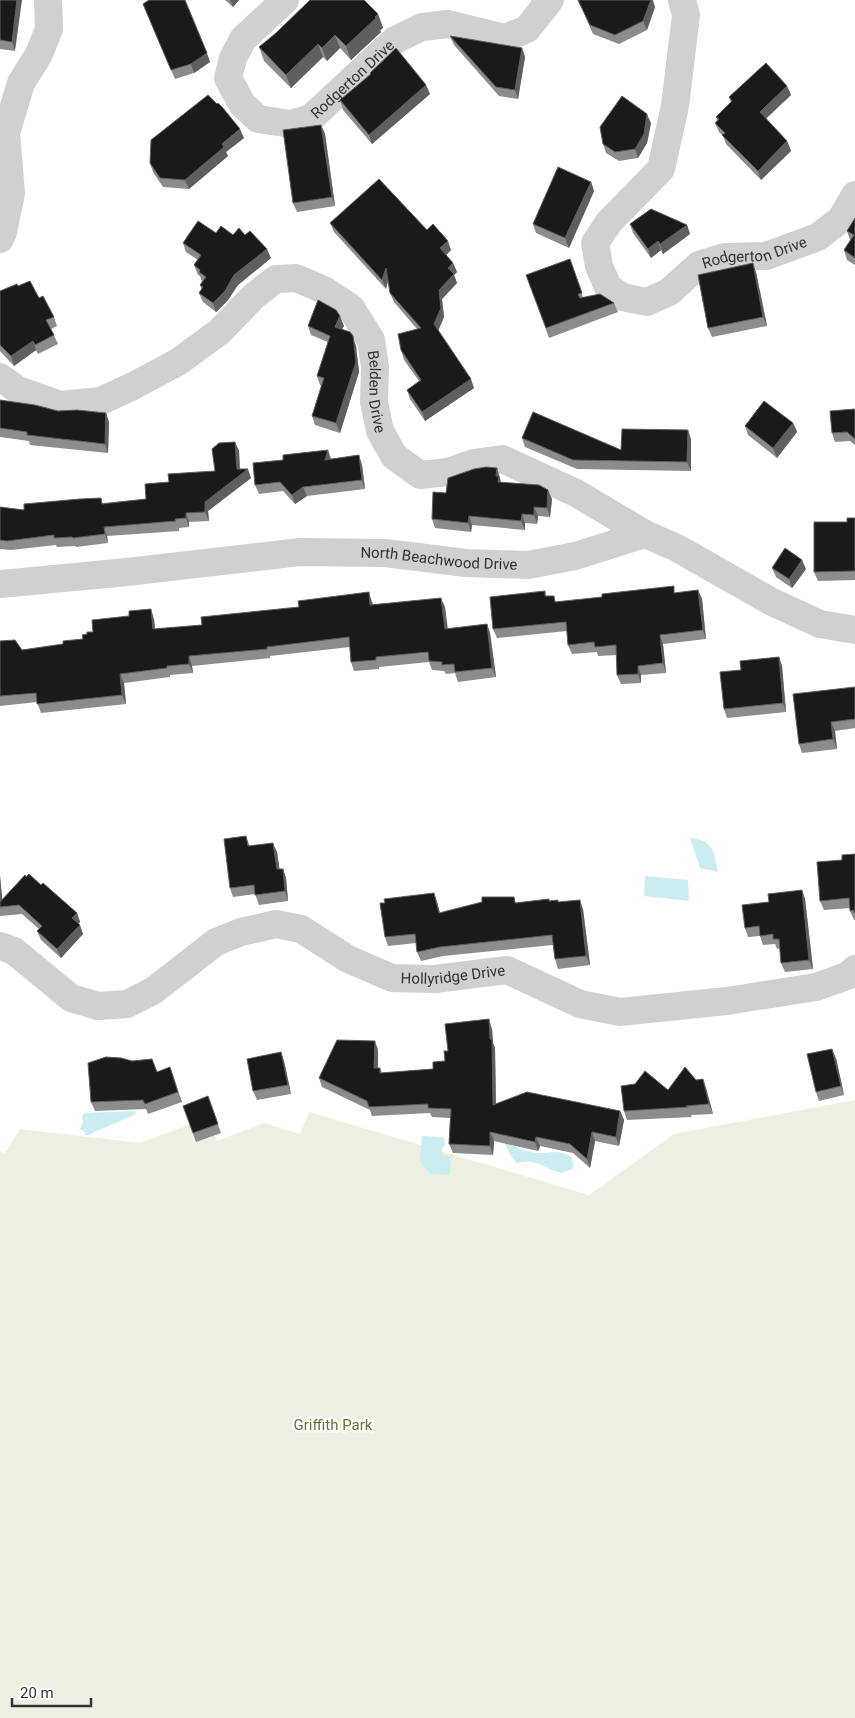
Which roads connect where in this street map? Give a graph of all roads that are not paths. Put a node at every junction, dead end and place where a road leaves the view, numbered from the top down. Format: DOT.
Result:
graph roads {
  1 [pos="48,0"];
  2 [pos="285,0"];
  3 [pos="550,0"];
  4 [pos="682,0"];
  5 [pos="855,195"];
  6 [pos="0,239"];
  7 [pos="0,377"];
  8 [pos="645,534"];
  9 [pos="0,584"];
  10 [pos="855,630"];
  11 [pos="0,946"];
  12 [pos="855,969"];
  1 -- 6 [label="street"];
  2 -- 3 [label="street, Rodgerton Drive"];
  4 -- 5 [label="street, Rodgerton Drive"];
  7 -- 8 [label="street, Belden Drive"];
  8 -- 9 [label="street, North Beachwood Drive"];
  8 -- 10 [label="street"];
  11 -- 12 [label="street, Hollyridge Drive"];
}
